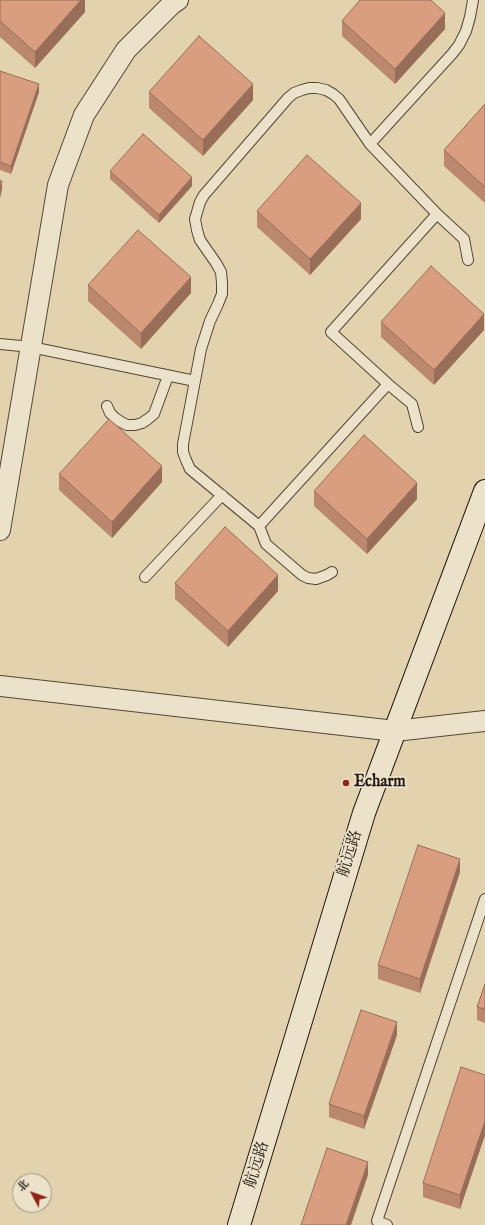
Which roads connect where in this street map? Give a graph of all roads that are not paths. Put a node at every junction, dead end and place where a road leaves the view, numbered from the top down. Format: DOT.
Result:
graph roads {
  1 [pos="178,0"];
  2 [pos="473,0"];
  3 [pos="370,144"];
  4 [pos="437,214"];
  5 [pos="468,260"];
  6 [pos="0,344"];
  7 [pos="31,347"];
  8 [pos="168,376"];
  9 [pos="195,381"];
  10 [pos="388,384"];
  11 [pos="107,406"];
  12 [pos="418,427"];
  13 [pos="485,491"];
  14 [pos="222,495"];
  15 [pos="260,526"];
  16 [pos="0,530"];
  17 [pos="332,572"];
  18 [pos="145,577"];
  19 [pos="0,686"];
  20 [pos="485,721"];
  21 [pos="395,731"];
  22 [pos="485,899"];
  23 [pos="239,1225"];
  24 [pos="387,1225"];
  1 -- 7 [label="street"];
  2 -- 3 [label="lane"];
  3 -- 4 [label="lane"];
  3 -- 9 [label="lane"];
  4 -- 5 [label="lane"];
  4 -- 10 [label="lane"];
  6 -- 7 [label="lane"];
  7 -- 8 [label="lane"];
  7 -- 16 [label="street"];
  8 -- 9 [label="lane"];
  8 -- 11 [label="lane"];
  9 -- 14 [label="lane"];
  10 -- 12 [label="lane"];
  10 -- 15 [label="lane"];
  13 -- 21 [label="street, 航远路"];
  14 -- 15 [label="lane"];
  14 -- 18 [label="lane"];
  15 -- 17 [label="lane"];
  19 -- 21 [label="street"];
  20 -- 21 [label="street"];
  21 -- 23 [label="street, 航远路"];
  22 -- 24 [label="lane"];
}
